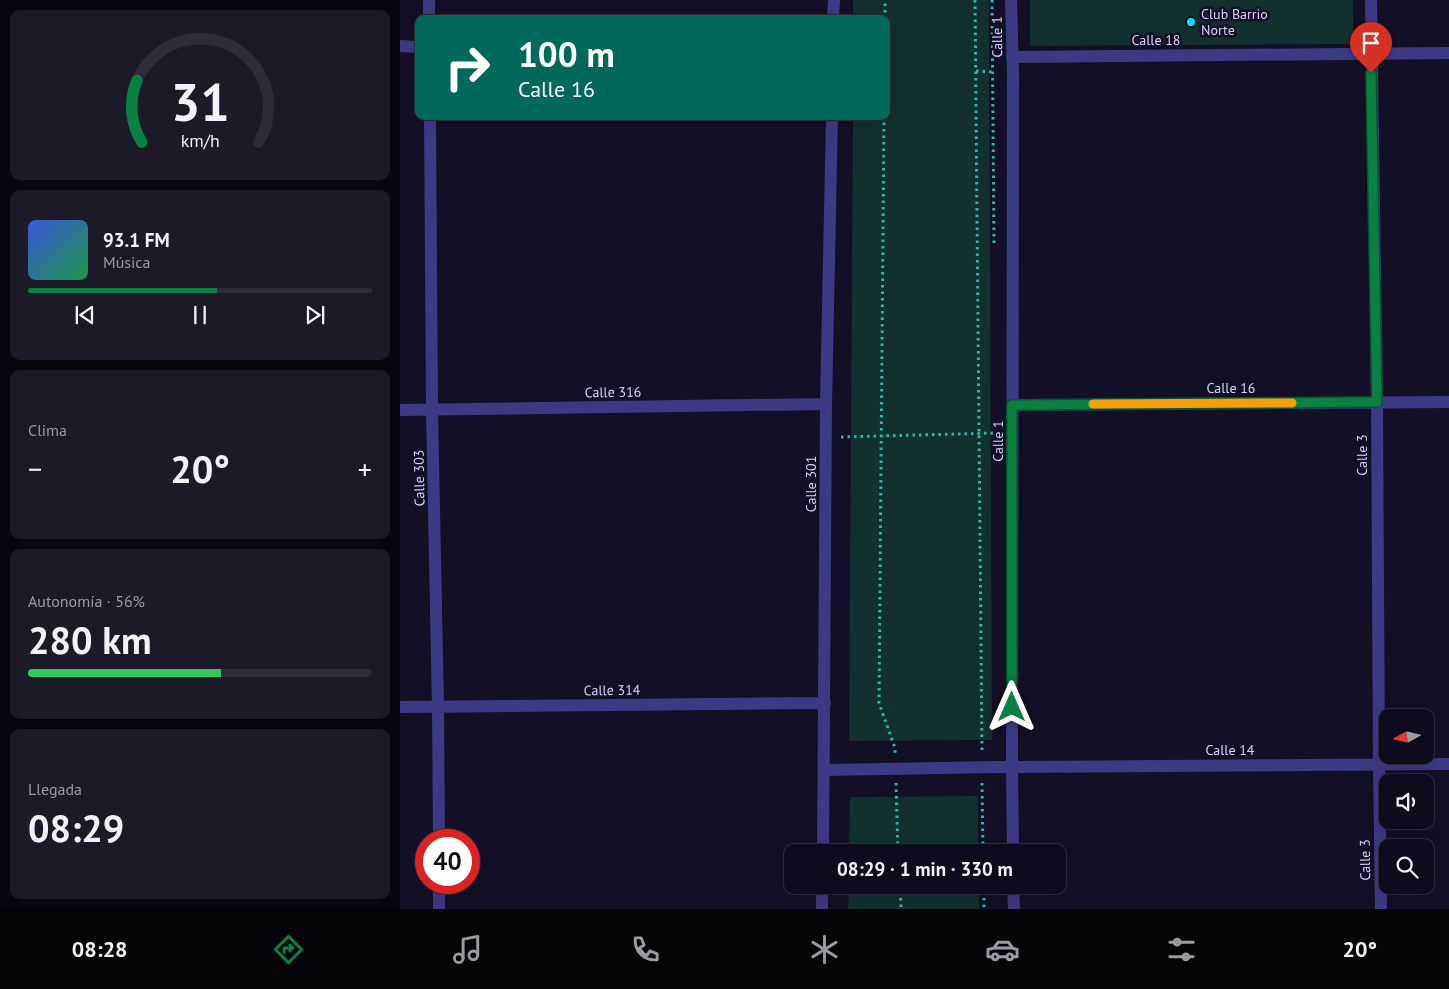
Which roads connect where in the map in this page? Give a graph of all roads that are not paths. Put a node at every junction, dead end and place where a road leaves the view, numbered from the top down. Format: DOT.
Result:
graph roads {
  1 [pos="429,0"];
  2 [pos="834,0"];
  3 [pos="1011,0"];
  4 [pos="1371,0"];
  5 [pos="429,15"];
  6 [pos="833,15"];
  7 [pos="400,46"];
  8 [pos="415,47"];
  9 [pos="1449,53"];
  10 [pos="1371,54"];
  11 [pos="1012,57"];
  12 [pos="430,120"];
  13 [pos="832,120"];
  14 [pos="1377,402"];
  15 [pos="1449,402"];
  16 [pos="826,404"];
  17 [pos="1012,405"];
  18 [pos="400,410"];
  19 [pos="432,410"];
  20 [pos="825,703"];
  21 [pos="400,707"];
  22 [pos="438,707"];
  23 [pos="1449,764"];
  24 [pos="1379,765"];
  25 [pos="1012,766"];
  26 [pos="824,770"];
  27 [pos="439,829"];
  28 [pos="823,844"];
  29 [pos="1013,844"];
  30 [pos="439,894"];
  31 [pos="822,894"];
  32 [pos="1013,894"];
  33 [pos="439,909"];
  34 [pos="822,909"];
  35 [pos="1014,909"];
  36 [pos="1381,909"];
  1 -- 5 [label="street"];
  2 -- 6 [label="street"];
  3 -- 11 [label="street, Calle 1"];
  4 -- 10 [label="street, Calle 3"];
  7 -- 8 [label="street"];
  9 -- 10 [label="street, Calle 18"];
  10 -- 11 [label="street, Calle 18"];
  10 -- 14 [label="street, Calle 3"];
  11 -- 17 [label="street, Calle 1"];
  12 -- 19 [label="street, Calle 303"];
  13 -- 16 [label="street, Calle 301"];
  14 -- 15 [label="street, Calle 16"];
  14 -- 17 [label="street, Calle 16"];
  14 -- 24 [label="street, Calle 3"];
  16 -- 19 [label="street, Calle 316"];
  16 -- 20 [label="street, Calle 301"];
  17 -- 25 [label="street, Calle 1"];
  18 -- 19 [label="street, Calle 316"];
  19 -- 22 [label="street, Calle 303"];
  20 -- 22 [label="street, Calle 314"];
  20 -- 26 [label="street, Calle 301"];
  21 -- 22 [label="street, Calle 314"];
  22 -- 27 [label="street, Calle 303"];
  23 -- 24 [label="street, Calle 14"];
  24 -- 25 [label="street, Calle 14"];
  24 -- 36 [label="street, Calle 3"];
  25 -- 26 [label="street"];
  25 -- 29 [label="street, Calle 1"];
  26 -- 28 [label="street, Calle 301"];
  30 -- 33 [label="street"];
  31 -- 34 [label="street"];
  32 -- 35 [label="street"];
}
